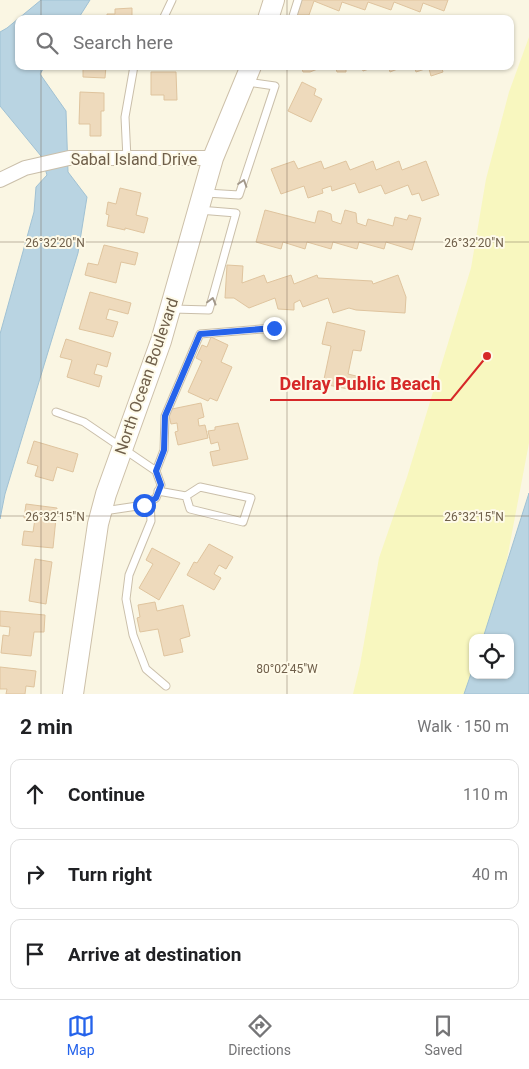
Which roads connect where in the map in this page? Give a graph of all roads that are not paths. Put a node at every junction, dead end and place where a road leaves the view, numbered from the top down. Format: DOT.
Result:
graph roads {
  1 [pos="172,0"];
  2 [pos="274,0"];
  3 [pos="298,0"];
  4 [pos="165,15"];
  5 [pos="269,15"];
  6 [pos="293,15"];
  7 [pos="133,70"];
  8 [pos="248,74"];
  9 [pos="127,158"];
  10 [pos="213,158"];
  11 [pos="0,180"];
  12 [pos="201,201"];
  13 [pos="170,309"];
  14 [pos="274,328"];
  15 [pos="56,412"];
  16 [pos="122,449"];
  17 [pos="156,471"];
  18 [pos="158,491"];
  19 [pos="186,496"];
  20 [pos="150,501"];
  21 [pos="102,511"];
  22 [pos="166,686"];
  23 [pos="73,694"];
  1 -- 4 [label="lane"];
  2 -- 5 [label="main road"];
  3 -- 6 [label="lane"];
  7 -- 9 [label="lane"];
  8 -- 10 [label="main road, North Ocean Boulevard"];
  12 -- 8 [label="lane, one-way"];
  9 -- 10 [label="street, Sabal Island Drive"];
  9 -- 11 [label="street, Sabal Island Drive"];
  10 -- 12 [label="main road, North Ocean Boulevard"];
  12 -- 13 [label="main road, North Ocean Boulevard"];
  13 -- 12 [label="lane, one-way"];
  13 -- 16 [label="main road, North Ocean Boulevard"];
  14 -- 17 [label="lane"];
  15 -- 16 [label="lane"];
  16 -- 17 [label="lane"];
  16 -- 21 [label="main road, North Ocean Boulevard"];
  17 -- 18 [label="lane"];
  18 -- 19 [label="lane"];
  18 -- 20 [label="lane"];
  19 -- 19 [label="lane"];
  20 -- 21 [label="lane"];
  20 -- 22 [label="lane"];
  21 -- 23 [label="main road, North Ocean Boulevard"];
}
